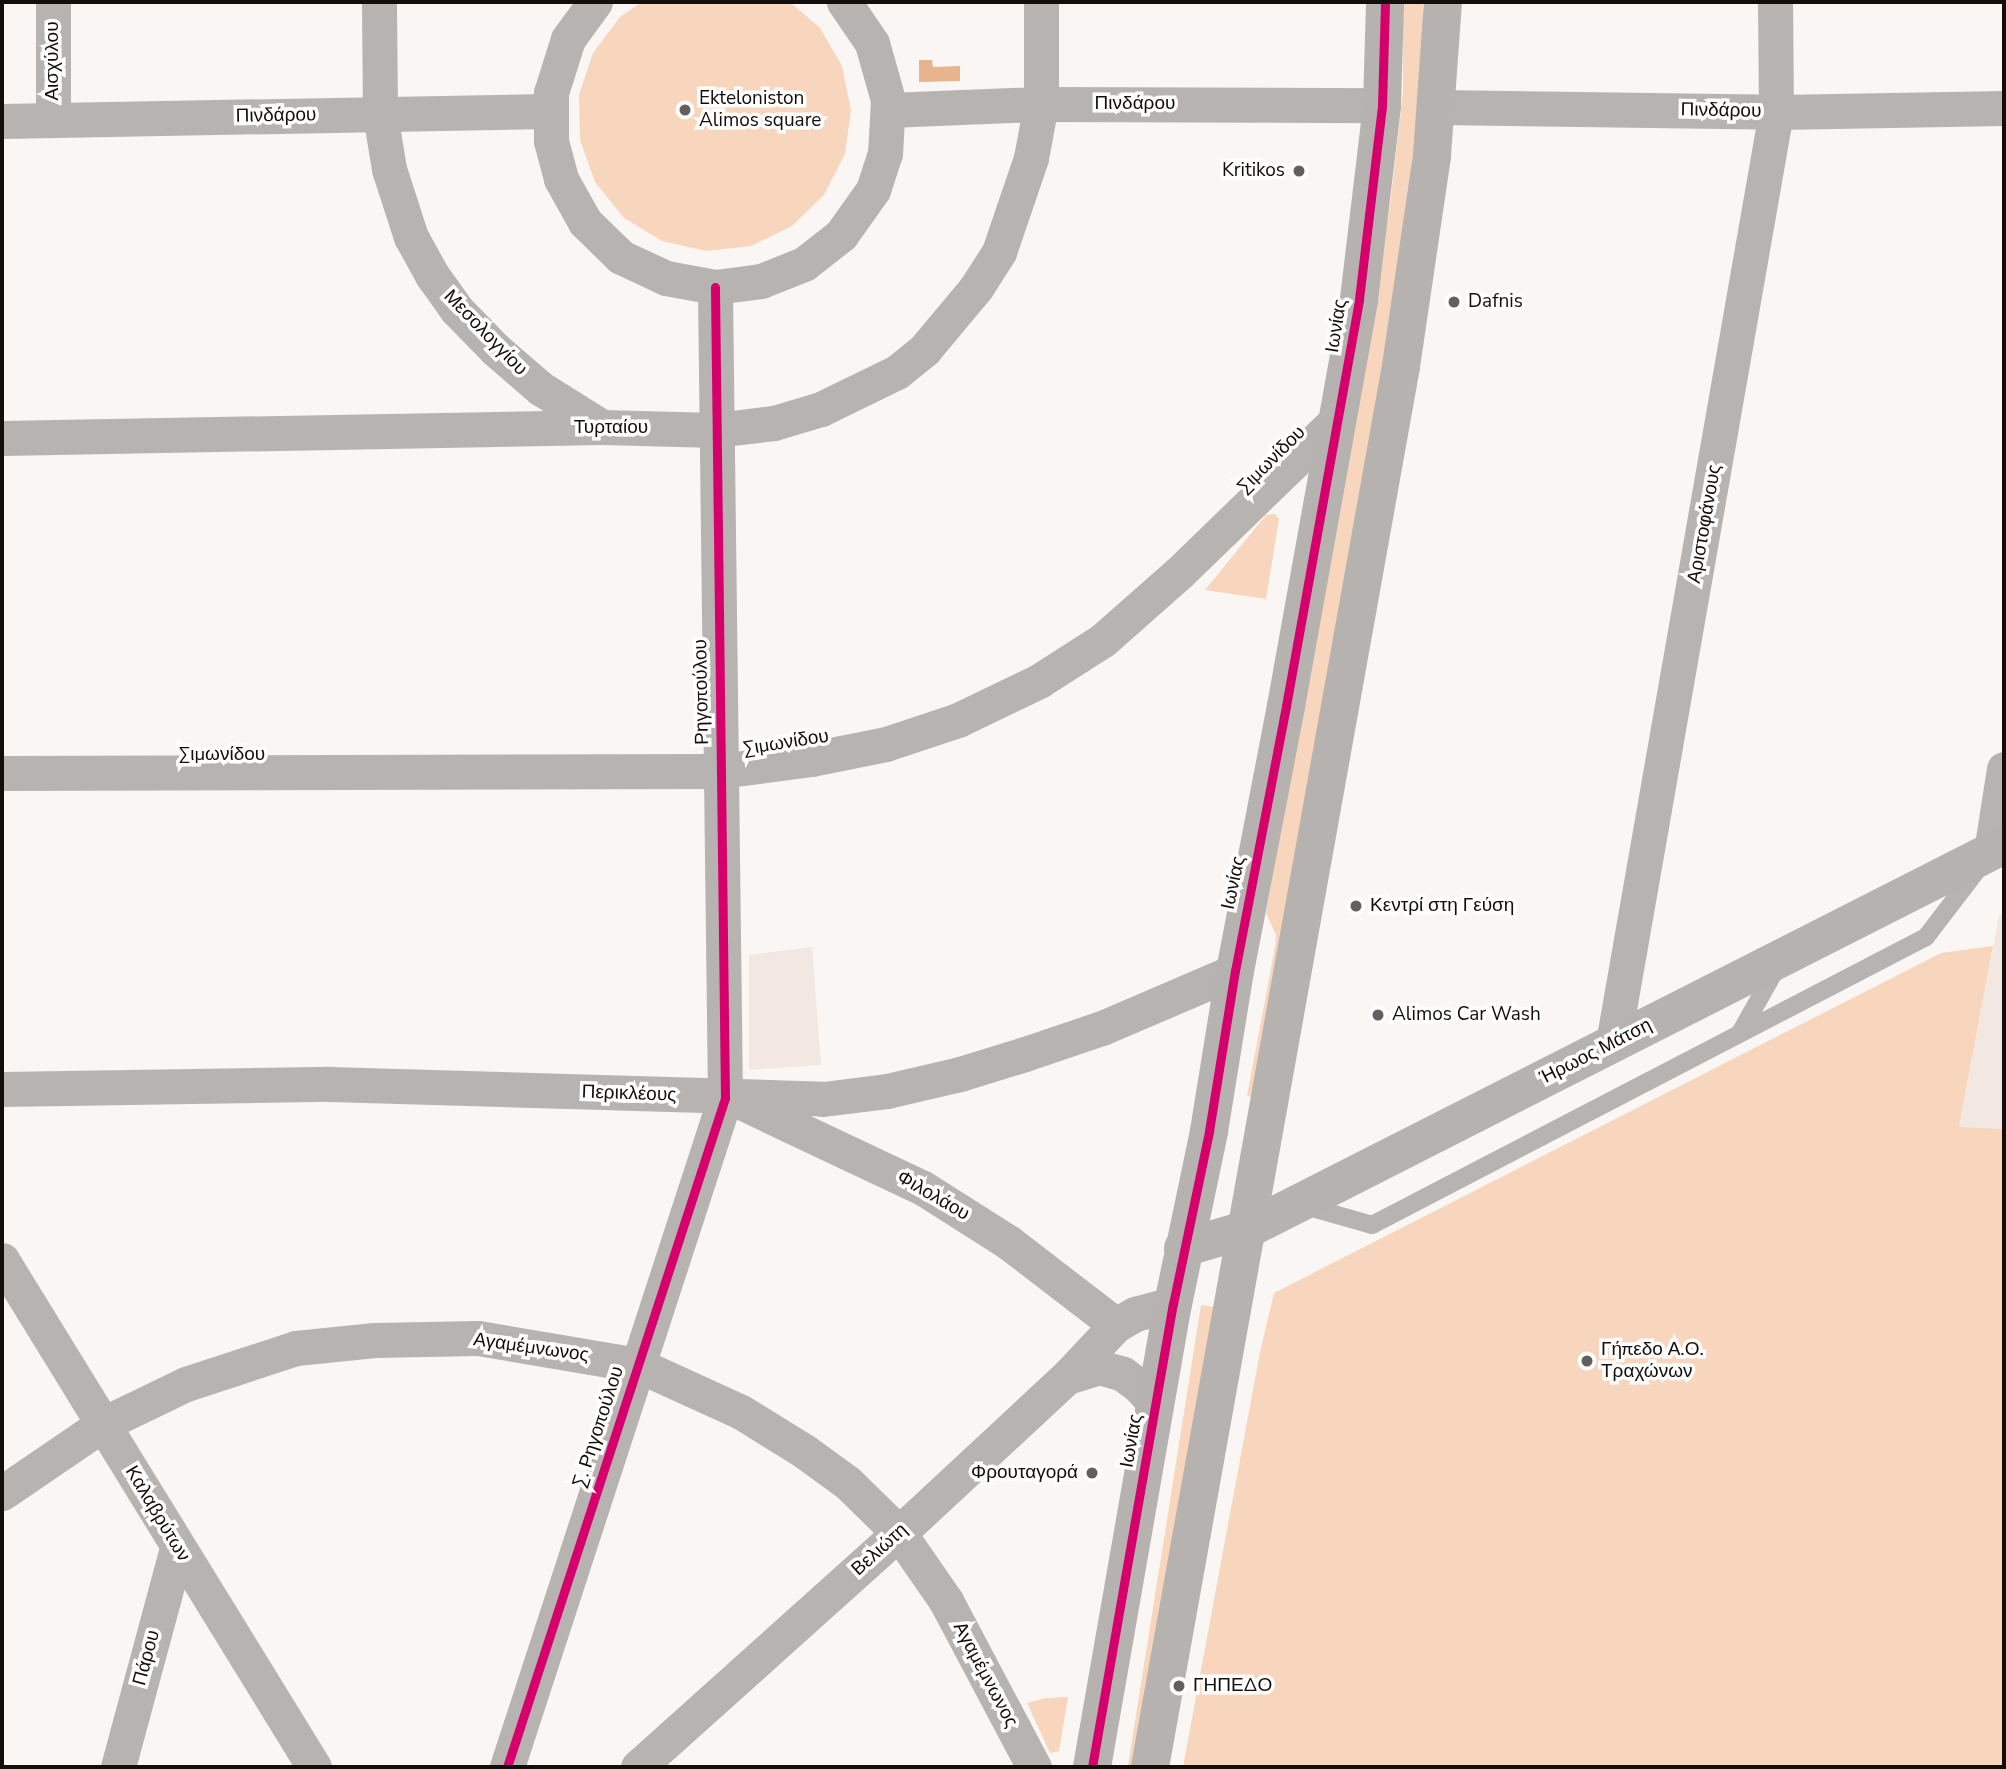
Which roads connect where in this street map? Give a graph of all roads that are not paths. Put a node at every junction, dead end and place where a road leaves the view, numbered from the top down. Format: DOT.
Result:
graph roads {
  1 [pos="53,2"];
  2 [pos="379,2"];
  3 [pos="595,2"];
  4 [pos="844,2"];
  5 [pos="1041,2"];
  6 [pos="1385,2"];
  7 [pos="1443,2"];
  8 [pos="1774,2"];
  9 [pos="1041,104"];
  10 [pos="1382,105"];
  11 [pos="1438,107"];
  12 [pos="2004,108"];
  13 [pos="889,110"];
  14 [pos="550,111"];
  15 [pos="1776,112"];
  16 [pos="380,114"];
  17 [pos="53,120"];
  18 [pos="2,121"];
  19 [pos="715,287"];
  20 [pos="1337,420"];
  21 [pos="601,427"];
  22 [pos="716,429"];
  23 [pos="2,438"];
  24 [pos="2004,769"];
  25 [pos="720,771"];
  26 [pos="2,774"];
  27 [pos="1998,848"];
  28 [pos="1784,957"];
  29 [pos="1235,971"];
  30 [pos="1741,1033"];
  31 [pos="1613,1044"];
  32 [pos="2,1090"];
  33 [pos="728,1097"];
  34 [pos="1298,1204"];
  35 [pos="1248,1229"];
  36 [pos="1183,1248"];
  37 [pos="2,1260"];
  38 [pos="1173,1304"];
  39 [pos="1116,1325"];
  40 [pos="638,1365"];
  41 [pos="1067,1377"];
  42 [pos="1156,1405"];
  43 [pos="103,1424"];
  44 [pos="2,1493"];
  45 [pos="899,1533"];
  46 [pos="177,1548"];
  47 [pos="118,1767"];
  48 [pos="314,1767"];
  49 [pos="506,1767"];
  50 [pos="638,1767"];
  51 [pos="1034,1767"];
  52 [pos="1092,1767"];
  53 [pos="1150,1767"];
  1 -- 17 [label="street, Αισχύλου"];
  2 -- 16 [label="street, Μεσολογγίου"];
  3 -- 14 [label="street"];
  4 -- 13 [label="street"];
  5 -- 9 [label="street, Τυρταίου"];
  6 -- 10 [label="street, Ιωνίας"];
  7 -- 11 [label="street"];
  8 -- 15 [label="street, Αριστοφάνους"];
  9 -- 10 [label="street, Πινδάρου"];
  9 -- 13 [label="street, Πινδάρου"];
  9 -- 22 [label="street, Τυρταίου"];
  10 -- 20 [label="street, Ιωνίας"];
  11 -- 15 [label="street, Πινδάρου"];
  11 -- 35 [label="street"];
  12 -- 15 [label="street, Πινδάρου"];
  13 -- 19 [label="street"];
  14 -- 16 [label="street, Πινδάρου"];
  14 -- 19 [label="street"];
  15 -- 31 [label="street, Αριστοφάνους"];
  16 -- 17 [label="street, Πινδάρου"];
  16 -- 21 [label="street, Μεσολογγίου"];
  17 -- 18 [label="street, Πινδάρου"];
  19 -- 22 [label="street, Ρηγοπούλου"];
  20 -- 25 [label="street, Σιμωνίδου"];
  20 -- 29 [label="street, Ιωνίας"];
  21 -- 22 [label="street, Τυρταίου"];
  21 -- 23 [label="street, Τυρταίου"];
  22 -- 25 [label="street, Ρηγοπούλου"];
  24 -- 27 [label="street"];
  25 -- 26 [label="street, Σιμωνίδου"];
  25 -- 33 [label="street, Ρηγοπούλου"];
  27 -- 28 [label="street, Ήρωος Μάτση"];
  27 -- 30 [label="lane"];
  28 -- 30 [label="lane"];
  28 -- 31 [label="street, Ήρωος Μάτση"];
  29 -- 33 [label="street, Περικλέους"];
  29 -- 36 [label="street, Ιωνίας"];
  30 -- 34 [label="lane"];
  31 -- 34 [label="street, Ήρωος Μάτση"];
  32 -- 33 [label="street, Περικλέους"];
  33 -- 39 [label="street, Φιλολάου"];
  33 -- 40 [label="street, Σ. Ρηγοπούλου"];
  34 -- 35 [label="street, Ήρωος Μάτση"];
  35 -- 36 [label="street, Ήρωος Μάτση"];
  35 -- 53 [label="street"];
  36 -- 38 [label="street, Ιωνίας"];
  37 -- 43 [label="street, Καλαβρύτων"];
  38 -- 39 [label="street"];
  38 -- 42 [label="street, Ιωνίας"];
  39 -- 41 [label="street, Βελιώτη"];
  40 -- 43 [label="street, Αγαμέμνωνος"];
  40 -- 45 [label="street, Αγαμέμνωνος"];
  40 -- 49 [label="street, Σ. Ρηγοπούλου"];
  41 -- 42 [label="street"];
  41 -- 45 [label="street, Βελιώτη"];
  42 -- 52 [label="street, Ιωνίας"];
  43 -- 44 [label="street, Αγαμέμνωνος"];
  43 -- 46 [label="street, Καλαβρύτων"];
  45 -- 50 [label="street, Βελιώτη"];
  45 -- 51 [label="street, Αγαμέμνωνος"];
  46 -- 47 [label="street, Πάρου"];
  46 -- 48 [label="street, Καλαβρύτων"];
}
